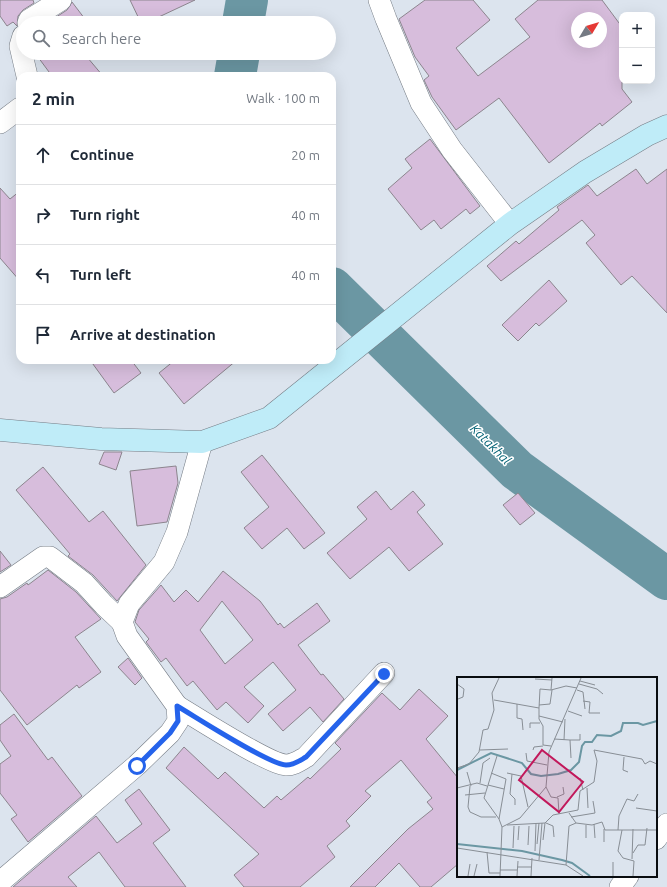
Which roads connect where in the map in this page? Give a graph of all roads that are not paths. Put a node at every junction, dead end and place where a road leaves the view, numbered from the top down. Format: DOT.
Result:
graph roads {
  1 [pos="61,0"];
  2 [pos="380,0"];
  3 [pos="35,16"];
  4 [pos="23,60"];
  5 [pos="26,72"];
  6 [pos="16,111"];
  7 [pos="0,123"];
  8 [pos="667,126"];
  9 [pos="510,224"];
  10 [pos="336,363"];
  11 [pos="335,364"];
  12 [pos="0,430"];
  13 [pos="202,442"];
  14 [pos="0,587"];
  15 [pos="122,622"];
  16 [pos="384,674"];
  17 [pos="177,706"];
  18 [pos="667,824"];
  19 [pos="657,838"];
  20 [pos="627,877"];
  21 [pos="0,882"];
  22 [pos="620,887"];
  1 -- 3 [label="street"];
  2 -- 9 [label="street"];
  4 -- 5 [label="street"];
  6 -- 7 [label="street"];
  8 -- 9 [label="street"];
  9 -- 10 [label="street"];
  11 -- 13 [label="street"];
  12 -- 13 [label="street"];
  13 -- 15 [label="street"];
  14 -- 15 [label="street"];
  15 -- 17 [label="street"];
  16 -- 17 [label="street"];
  17 -- 21 [label="street"];
  18 -- 19 [label="street"];
  20 -- 22 [label="street"];
}
